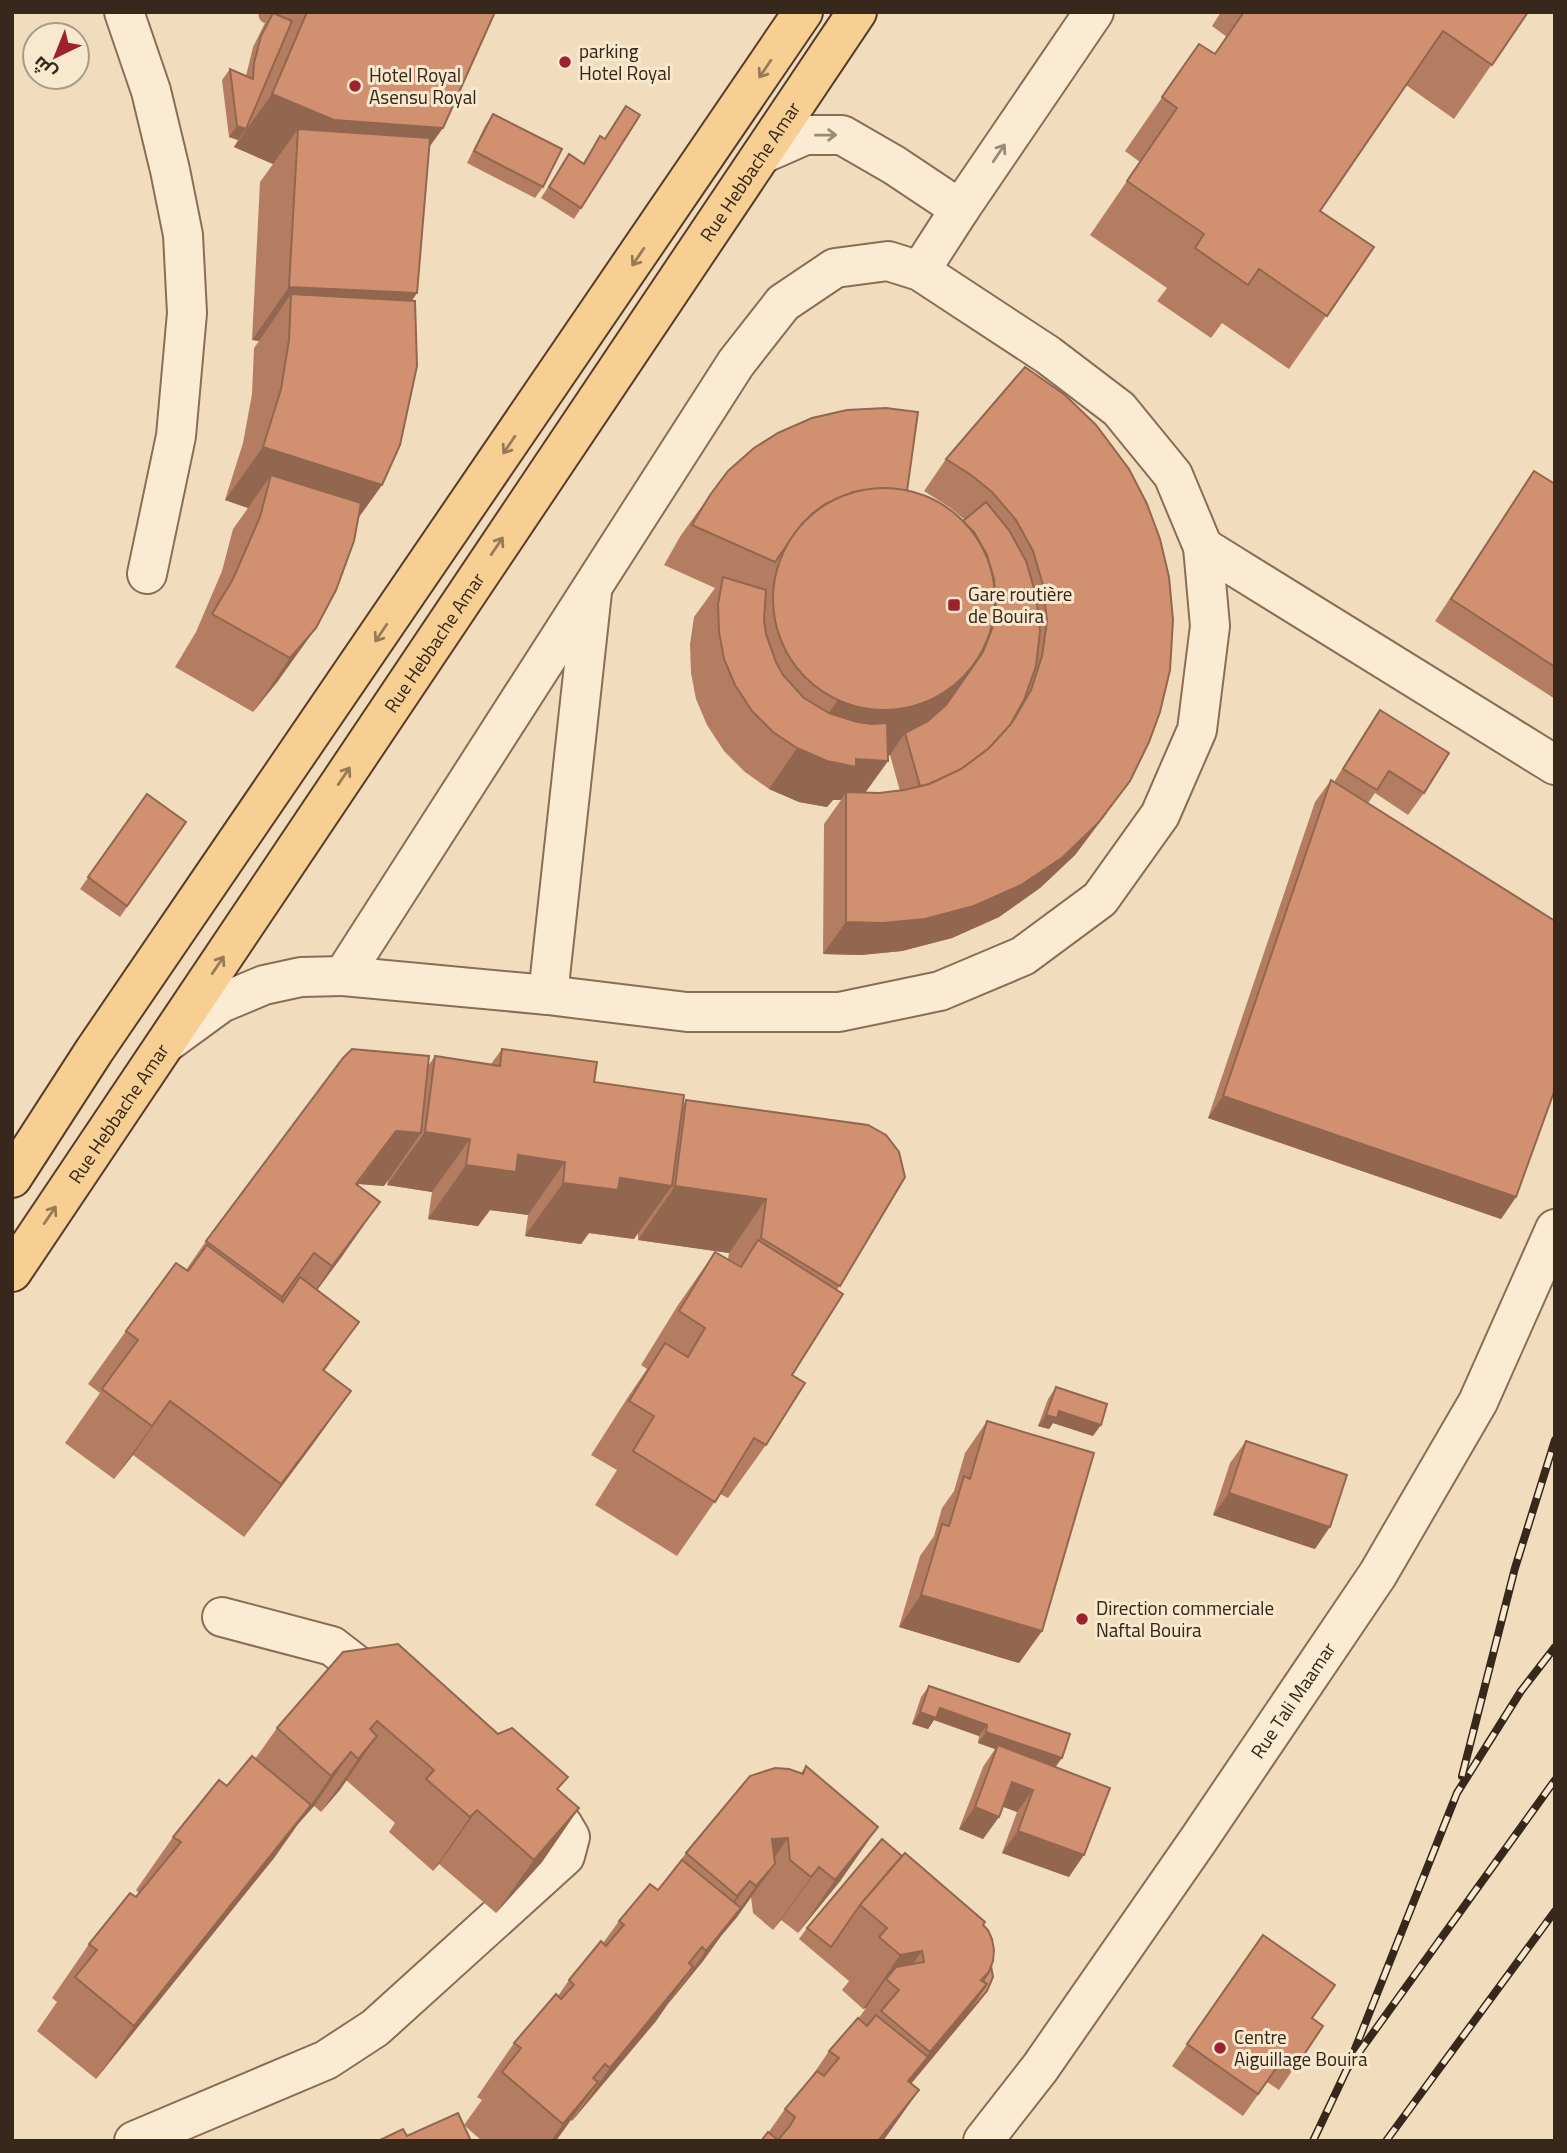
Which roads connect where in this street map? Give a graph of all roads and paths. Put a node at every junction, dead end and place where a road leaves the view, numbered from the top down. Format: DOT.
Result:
graph roads {
  1 [pos="124,12"];
  2 [pos="803,12"];
  3 [pos="857,12"];
  4 [pos="1094,12"];
  5 [pos="762,155"];
  6 [pos="960,209"];
  7 [pos="920,271"];
  8 [pos="1203,547"];
  9 [pos="147,574"];
  10 [pos="593,583"];
  11 [pos="1555,765"];
  12 [pos="343,976"];
  13 [pos="548,995"];
  14 [pos="165,1044"];
  15 [pos="12,1178"];
  16 [pos="1555,1229"];
  17 [pos="12,1272"];
  18 [pos="222,1617"];
  19 [pos="409,1706"];
  20 [pos="497,1774"];
  21 [pos="134,2141"];
  22 [pos="983,2141"];
  1 -- 9 [label="street"];
  2 -- 15 [label="main road, one-way"];
  3 -- 5 [label="main road, Rue Hebbache Amar"];
  6 -- 4 [label="street, one-way"];
  5 -- 6 [label="street, one-way"];
  14 -- 5 [label="main road, Rue Hebbache Amar, one-way"];
  6 -- 7 [label="street"];
  7 -- 8 [label="street"];
  7 -- 10 [label="street"];
  8 -- 11 [label="street"];
  8 -- 13 [label="street"];
  10 -- 12 [label="street"];
  10 -- 13 [label="street"];
  12 -- 13 [label="street"];
  12 -- 14 [label="street"];
  17 -- 14 [label="main road, Rue Hebbache Amar, one-way"];
  16 -- 22 [label="street, Rue Tali Maamar"];
  18 -- 19 [label="street"];
  20 -- 21 [label="street"];
}
